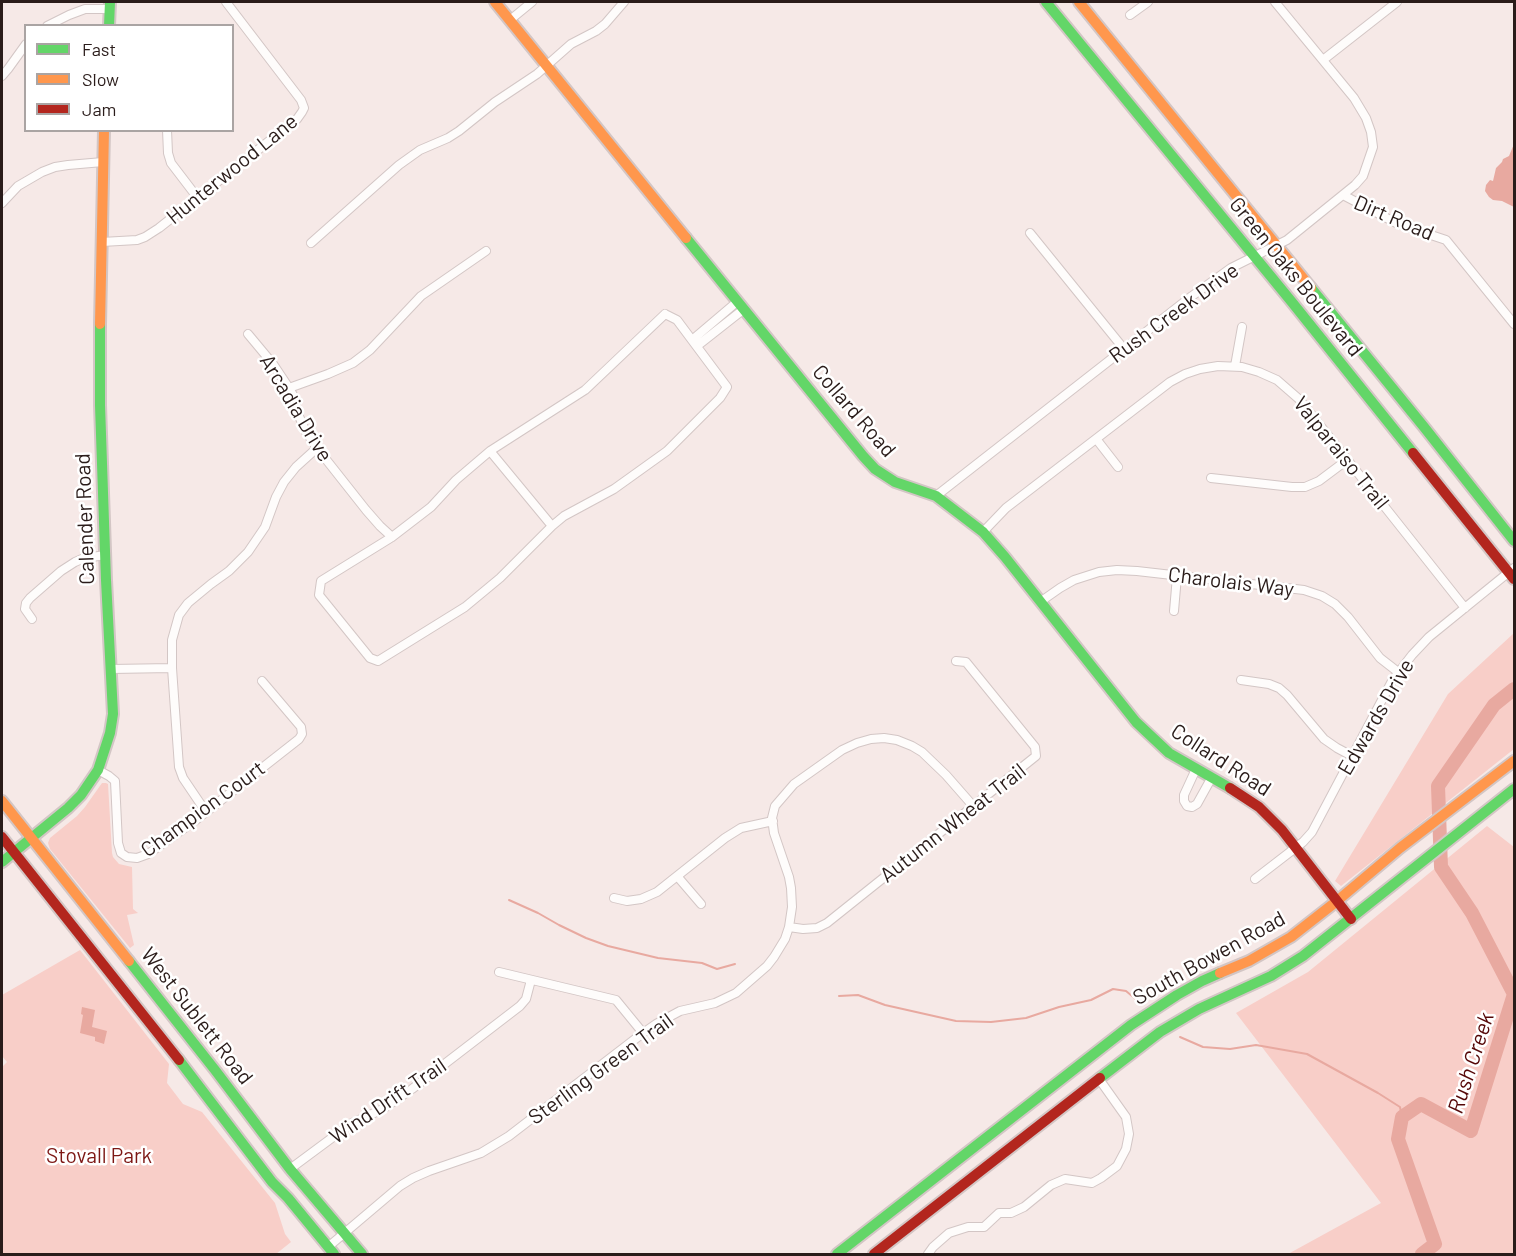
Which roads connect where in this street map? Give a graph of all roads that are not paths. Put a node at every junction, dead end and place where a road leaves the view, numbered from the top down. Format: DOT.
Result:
graph roads {
  1 [pos="226,2"];
  2 [pos="495,2"];
  3 [pos="532,2"];
  4 [pos="624,2"];
  5 [pos="1046,2"];
  6 [pos="1078,2"];
  7 [pos="1148,2"];
  8 [pos="1275,2"];
  9 [pos="1397,2"];
  10 [pos="110,5"];
  11 [pos="1130,15"];
  12 [pos="510,20"];
  13 [pos="50,24"];
  14 [pos="109,24"];
  15 [pos="24,47"];
  16 [pos="1323,60"];
  17 [pos="547,65"];
  18 [pos="2,76"];
  19 [pos="104,132"];
  20 [pos="167,132"];
  21 [pos="103,162"];
  22 [pos="1343,195"];
  23 [pos="197,197"];
  24 [pos="2,203"];
  25 [pos="1030,233"];
  26 [pos="102,242"];
  27 [pos="311,243"];
  28 [pos="1276,245"];
  29 [pos="486,251"];
  30 [pos="1255,256"];
  31 [pos="741,304"];
  32 [pos="1515,324"];
  33 [pos="1242,327"];
  34 [pos="248,334"];
  35 [pos="694,343"];
  36 [pos="1124,349"];
  37 [pos="1235,366"];
  38 [pos="289,388"];
  39 [pos="1097,440"];
  40 [pos="317,448"];
  41 [pos="490,451"];
  42 [pos="1347,460"];
  43 [pos="1118,468"];
  44 [pos="1211,478"];
  45 [pos="936,496"];
  46 [pos="552,526"];
  47 [pos="983,532"];
  48 [pos="392,537"];
  49 [pos="1515,541"];
  50 [pos="106,555"];
  51 [pos="1513,573"];
  52 [pos="1177,576"];
  53 [pos="1040,602"];
  54 [pos="1465,608"];
  55 [pos="1174,611"];
  56 [pos="32,620"];
  57 [pos="956,661"];
  58 [pos="172,668"];
  59 [pos="111,669"];
  60 [pos="1398,672"];
  61 [pos="1241,680"];
  62 [pos="262,681"];
  63 [pos="1352,756"];
  64 [pos="1515,761"];
  65 [pos="1196,769"];
  66 [pos="98,770"];
  67 [pos="1503,770"];
  68 [pos="1212,777"];
  69 [pos="1515,787"];
  70 [pos="2,801"];
  71 [pos="974,807"];
  72 [pos="206,812"];
  73 [pos="773,821"];
  74 [pos="2,837"];
  75 [pos="31,838"];
  76 [pos="1296,848"];
  77 [pos="14,852"];
  78 [pos="2,862"];
  79 [pos="677,876"];
  80 [pos="1255,879"];
  81 [pos="614,898"];
  82 [pos="1337,901"];
  83 [pos="700,904"];
  84 [pos="1351,919"];
  85 [pos="789,927"];
  86 [pos="499,972"];
  87 [pos="531,980"];
  88 [pos="643,1033"];
  89 [pos="1099,1079"];
  90 [pos="290,1169"];
  91 [pos="344,1234"];
  92 [pos="851,1250"];
  93 [pos="331,1251"];
  94 [pos="362,1254"];
  95 [pos="837,1254"];
  96 [pos="874,1254"];
  97 [pos="928,1254"];
  1 -- 23 [label="street, Hunterwood Lane"];
  2 -- 12 [label="main road, Collard Road"];
  3 -- 12 [label="street"];
  4 -- 17 [label="street"];
  5 -- 30 [label="main road, Green Oaks Boulevard"];
  6 -- 28 [label="main road"];
  7 -- 11 [label="street"];
  8 -- 16 [label="street, Rush Creek Drive"];
  9 -- 16 [label="street"];
  10 -- 13 [label="street"];
  10 -- 14 [label="main road"];
  12 -- 17 [label="main road, Collard Road"];
  15 -- 18 [label="street"];
  16 -- 22 [label="street, Rush Creek Drive"];
  17 -- 27 [label="street"];
  17 -- 31 [label="main road, Collard Road"];
  19 -- 21 [label="main road, Calender Road"];
  20 -- 23 [label="street"];
  21 -- 24 [label="street"];
  21 -- 26 [label="main road, Calender Road"];
  22 -- 28 [label="street, Rush Creek Drive"];
  22 -- 32 [label="street, Dirt Road"];
  23 -- 26 [label="street, Hunterwood Lane"];
  25 -- 36 [label="street"];
  26 -- 50 [label="main road, Calender Road"];
  28 -- 30 [label="street, Rush Creek Drive"];
  28 -- 49 [label="main road"];
  29 -- 38 [label="street"];
  30 -- 36 [label="street, Rush Creek Drive"];
  30 -- 51 [label="main road, Green Oaks Boulevard"];
  31 -- 35 [label="street"];
  31 -- 45 [label="main road, Collard Road"];
  33 -- 37 [label="street"];
  34 -- 38 [label="street, Arcadia Drive"];
  35 -- 41 [label="street"];
  35 -- 46 [label="street"];
  36 -- 45 [label="street, Rush Creek Drive"];
  37 -- 39 [label="street, Valparaiso Trail"];
  37 -- 42 [label="street, Valparaiso Trail"];
  38 -- 40 [label="street, Arcadia Drive"];
  39 -- 43 [label="street"];
  39 -- 47 [label="street, Valparaiso Trail"];
  40 -- 48 [label="street, Arcadia Drive"];
  40 -- 58 [label="street"];
  41 -- 46 [label="street"];
  41 -- 48 [label="street"];
  42 -- 44 [label="street"];
  42 -- 54 [label="street, Valparaiso Trail"];
  45 -- 47 [label="main road, Collard Road"];
  46 -- 48 [label="street"];
  47 -- 53 [label="main road, Collard Road"];
  50 -- 56 [label="street"];
  50 -- 59 [label="main road, Calender Road"];
  51 -- 54 [label="street, Edwards Drive"];
  52 -- 53 [label="street, Charolais Way"];
  52 -- 55 [label="street"];
  52 -- 60 [label="street, Charolais Way"];
  53 -- 65 [label="main road, Collard Road"];
  54 -- 60 [label="street, Edwards Drive"];
  57 -- 71 [label="street, Autumn Wheat Trail"];
  58 -- 59 [label="street"];
  58 -- 72 [label="street"];
  59 -- 66 [label="main road, Calender Road"];
  60 -- 63 [label="street, Edwards Drive"];
  61 -- 63 [label="street"];
  62 -- 72 [label="street, Champion Court"];
  63 -- 76 [label="street, Edwards Drive"];
  64 -- 67 [label="main road, South Bowen Road"];
  65 -- 68 [label="main road, Collard Road"];
  65 -- 68 [label="street"];
  66 -- 72 [label="street, Champion Court"];
  66 -- 75 [label="main road, Calender Road"];
  67 -- 69 [label="main road"];
  67 -- 82 [label="main road, South Bowen Road"];
  68 -- 76 [label="main road, Collard Road"];
  69 -- 84 [label="main road, South Bowen Road"];
  70 -- 75 [label="main road, West Sublett Road"];
  71 -- 73 [label="street"];
  71 -- 85 [label="street, Autumn Wheat Trail"];
  73 -- 79 [label="street"];
  73 -- 85 [label="street, Sterling Green Trail"];
  74 -- 77 [label="main road, West Sublett Road"];
  75 -- 77 [label="main road, Calender Road"];
  75 -- 90 [label="main road, West Sublett Road"];
  76 -- 80 [label="street, Edwards Drive"];
  76 -- 82 [label="main road, Collard Road"];
  77 -- 78 [label="main road, Calender Road"];
  77 -- 93 [label="main road, West Sublett Road"];
  79 -- 81 [label="street"];
  79 -- 83 [label="street"];
  82 -- 84 [label="main road, Collard Road"];
  82 -- 92 [label="main road, South Bowen Road"];
  84 -- 89 [label="main road, South Bowen Road"];
  85 -- 88 [label="street, Sterling Green Trail"];
  86 -- 87 [label="street"];
  87 -- 88 [label="street"];
  87 -- 90 [label="street, Wind Drift Trail"];
  88 -- 91 [label="street, Sterling Green Trail"];
  89 -- 96 [label="main road, South Bowen Road"];
  89 -- 97 [label="street"];
  90 -- 91 [label="main road, West Sublett Road"];
  91 -- 93 [label="street, Sterling Green Trail"];
  91 -- 94 [label="main road, West Sublett Road"];
  92 -- 95 [label="main road, South Bowen Road"];
}
